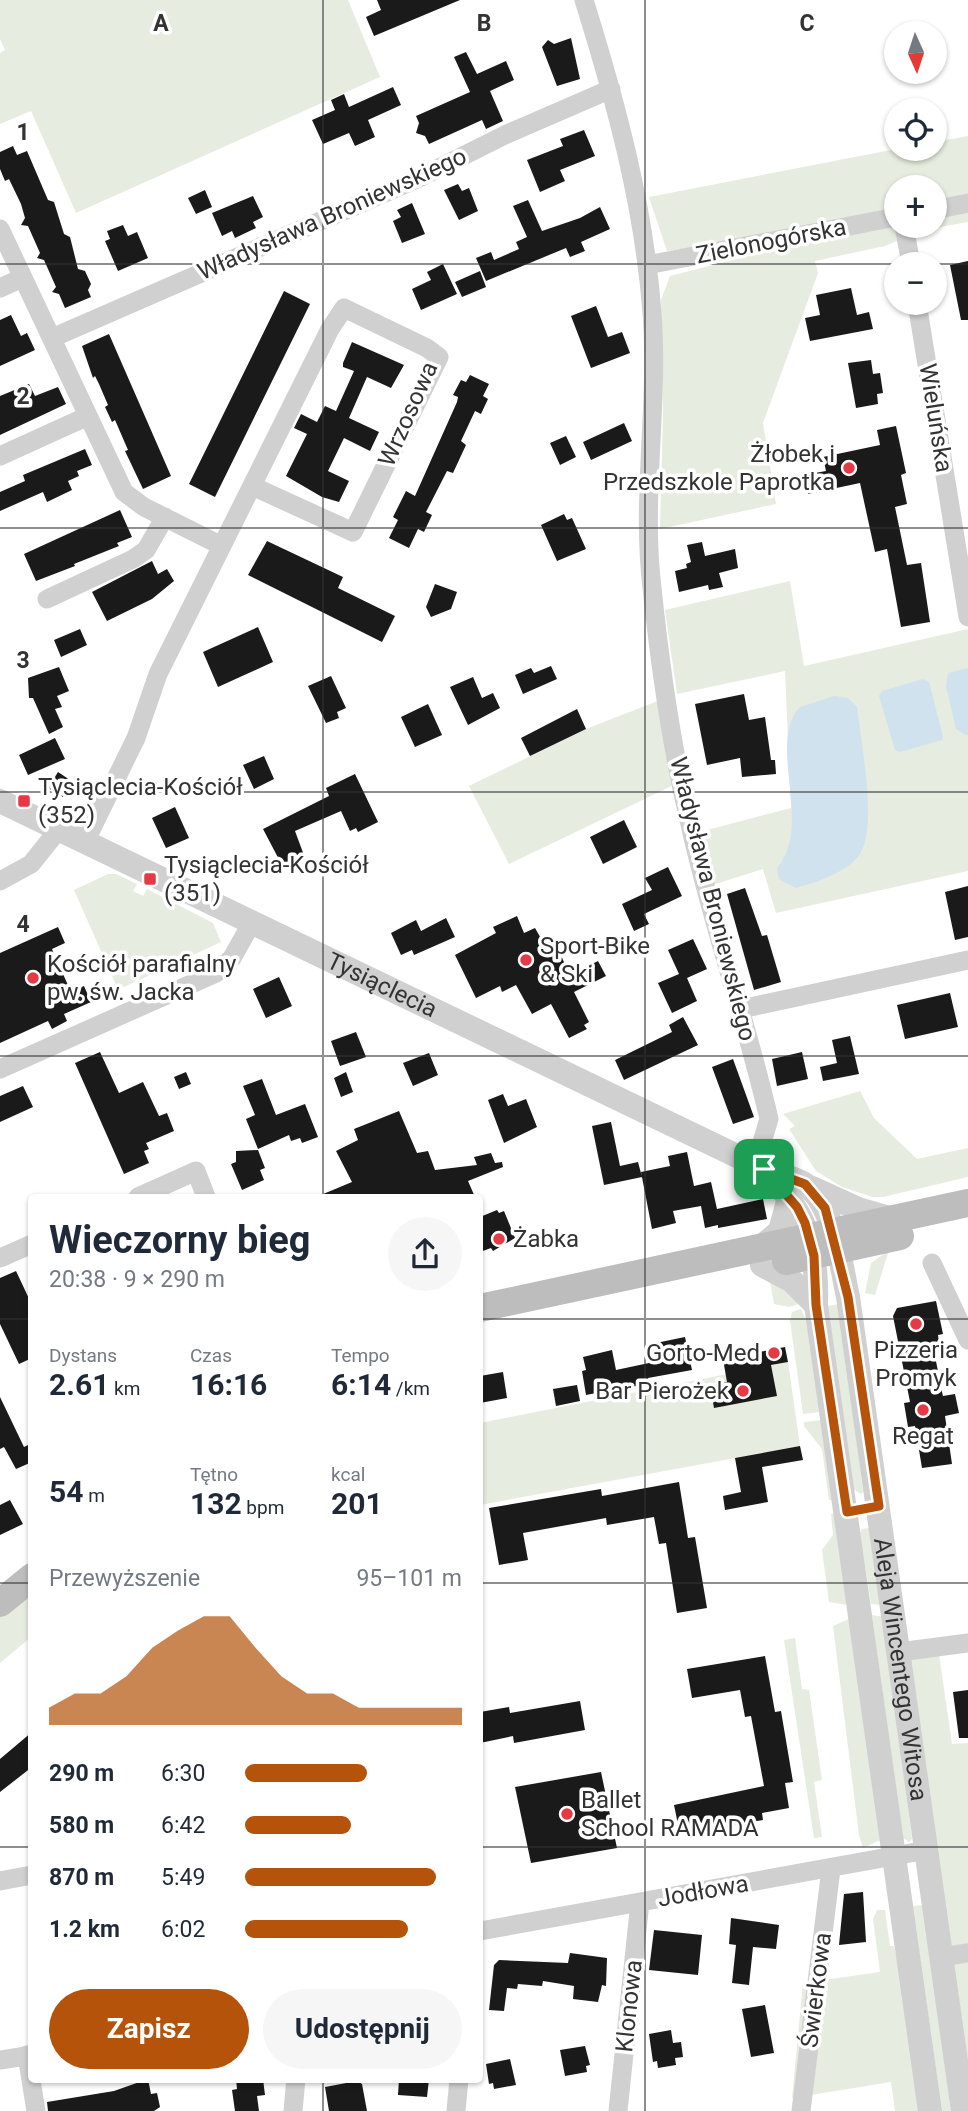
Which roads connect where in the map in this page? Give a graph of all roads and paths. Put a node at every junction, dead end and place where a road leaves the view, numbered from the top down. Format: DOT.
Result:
graph roads {
  1 [pos="584,0"];
  2 [pos="611,89"];
  3 [pos="968,203"];
  4 [pos="947,207"];
  5 [pos="884,219"];
  6 [pos="0,229"];
  7 [pos="647,265"];
  8 [pos="22,278"];
  9 [pos="0,288"];
  10 [pos="919,315"];
  11 [pos="52,338"];
  12 [pos="88,416"];
  13 [pos="0,456"];
  14 [pos="252,485"];
  15 [pos="165,517"];
  16 [pos="222,546"];
  17 [pos="47,598"];
  18 [pos="968,617"];
  19 [pos="0,801"];
  20 [pos="59,829"];
  21 [pos="85,842"];
  22 [pos="0,881"];
  23 [pos="251,924"];
  24 [pos="968,960"];
  25 [pos="741,1009"];
  26 [pos="0,1069"];
  27 [pos="760,1167"];
  28 [pos="797,1191"];
  29 [pos="145,1194"];
  30 [pos="205,1194"];
  31 [pos="968,1203"];
  32 [pos="968,1222"];
  33 [pos="895,1228"];
  34 [pos="823,1244"];
  35 [pos="28,1246"];
  36 [pos="761,1256"];
  37 [pos="0,1258"];
  38 [pos="932,1263"];
  39 [pos="848,1297"];
  40 [pos="816,1305"];
  41 [pos="483,1307"];
  42 [pos="968,1340"];
  43 [pos="879,1506"];
  44 [pos="847,1512"];
  45 [pos="28,1580"];
  46 [pos="0,1603"];
  47 [pos="968,1643"];
  48 [pos="899,1652"];
  49 [pos="927,1850"];
  50 [pos="895,1856"];
  51 [pos="831,1869"];
  52 [pos="28,1876"];
  53 [pos="0,1881"];
  54 [pos="640,1902"];
  55 [pos="483,1930"];
  56 [pos="968,1953"];
  57 [pos="942,1957"];
  58 [pos="28,2055"];
  59 [pos="0,2060"];
  60 [pos="32,2083"];
  61 [pos="296,2083"];
  62 [pos="459,2083"];
  63 [pos="36,2111"];
  64 [pos="293,2111"];
  65 [pos="456,2111"];
  66 [pos="618,2111"];
  67 [pos="801,2111"];
  68 [pos="930,2111"];
  69 [pos="963,2111"];
  1 -- 2 [label="street, Władysława Broniewskiego"];
  2 -- 7 [label="street, Władysława Broniewskiego"];
  2 -- 11 [label="street, Władysława Broniewskiego"];
  3 -- 4 [label="street"];
  5 -- 7 [label="street, Zielonogórska"];
  6 -- 8 [label="street"];
  7 -- 25 [label="street, Władysława Broniewskiego"];
  8 -- 9 [label="street"];
  8 -- 11 [label="street"];
  10 -- 18 [label="street, Wieluńska"];
  11 -- 12 [label="street"];
  12 -- 13 [label="street"];
  12 -- 15 [label="street"];
  14 -- 14 [label="street, Wrzosowa"];
  14 -- 16 [label="street, Wrzosowa"];
  15 -- 16 [label="street"];
  15 -- 17 [label="street"];
  16 -- 21 [label="street, Wrzosowa"];
  19 -- 20 [label="street, Tysiąclecia"];
  20 -- 21 [label="street, Tysiąclecia"];
  20 -- 22 [label="street"];
  21 -- 23 [label="street, Tysiąclecia"];
  23 -- 26 [label="street"];
  23 -- 27 [label="street, Tysiąclecia"];
  24 -- 25 [label="street"];
  25 -- 27 [label="street, Władysława Broniewskiego"];
  27 -- 28 [label="street, Tysiąclecia"];
  28 -- 33 [label="street"];
  28 -- 34 [label="street, Tysiąclecia"];
  28 -- 36 [label="street"];
  29 -- 30 [label="street"];
  31 -- 33 [label="main road"];
  32 -- 33 [label="main road"];
  33 -- 34 [label="main road"];
  33 -- 39 [label="street"];
  34 -- 36 [label="main road"];
  34 -- 39 [label="street, Aleja Wincentego Witosa"];
  34 -- 40 [label="street, Aleja Wincentego Witosa"];
  35 -- 37 [label="street"];
  36 -- 40 [label="street"];
  36 -- 41 [label="main road"];
  38 -- 42 [label="street"];
  39 -- 43 [label="street, Aleja Wincentego Witosa"];
  40 -- 44 [label="street, Aleja Wincentego Witosa"];
  43 -- 44 [label="street"];
  43 -- 48 [label="street, Aleja Wincentego Witosa"];
  44 -- 50 [label="street, Aleja Wincentego Witosa"];
  45 -- 46 [label="main road"];
  47 -- 48 [label="street"];
  48 -- 49 [label="street, Aleja Wincentego Witosa"];
  49 -- 50 [label="street, Jodłowa"];
  49 -- 57 [label="street, Aleja Wincentego Witosa"];
  50 -- 51 [label="street, Jodłowa"];
  50 -- 68 [label="street, Aleja Wincentego Witosa"];
  51 -- 54 [label="street, Jodłowa"];
  51 -- 67 [label="street, Świerkowa"];
  52 -- 53 [label="street"];
  54 -- 55 [label="street, Jodłowa"];
  54 -- 66 [label="street, Klonowa"];
  56 -- 57 [label="street"];
  57 -- 69 [label="street, Aleja Wincentego Witosa"];
  58 -- 59 [label="street"];
  60 -- 63 [label="street"];
  61 -- 64 [label="street"];
  62 -- 65 [label="street"];
}
